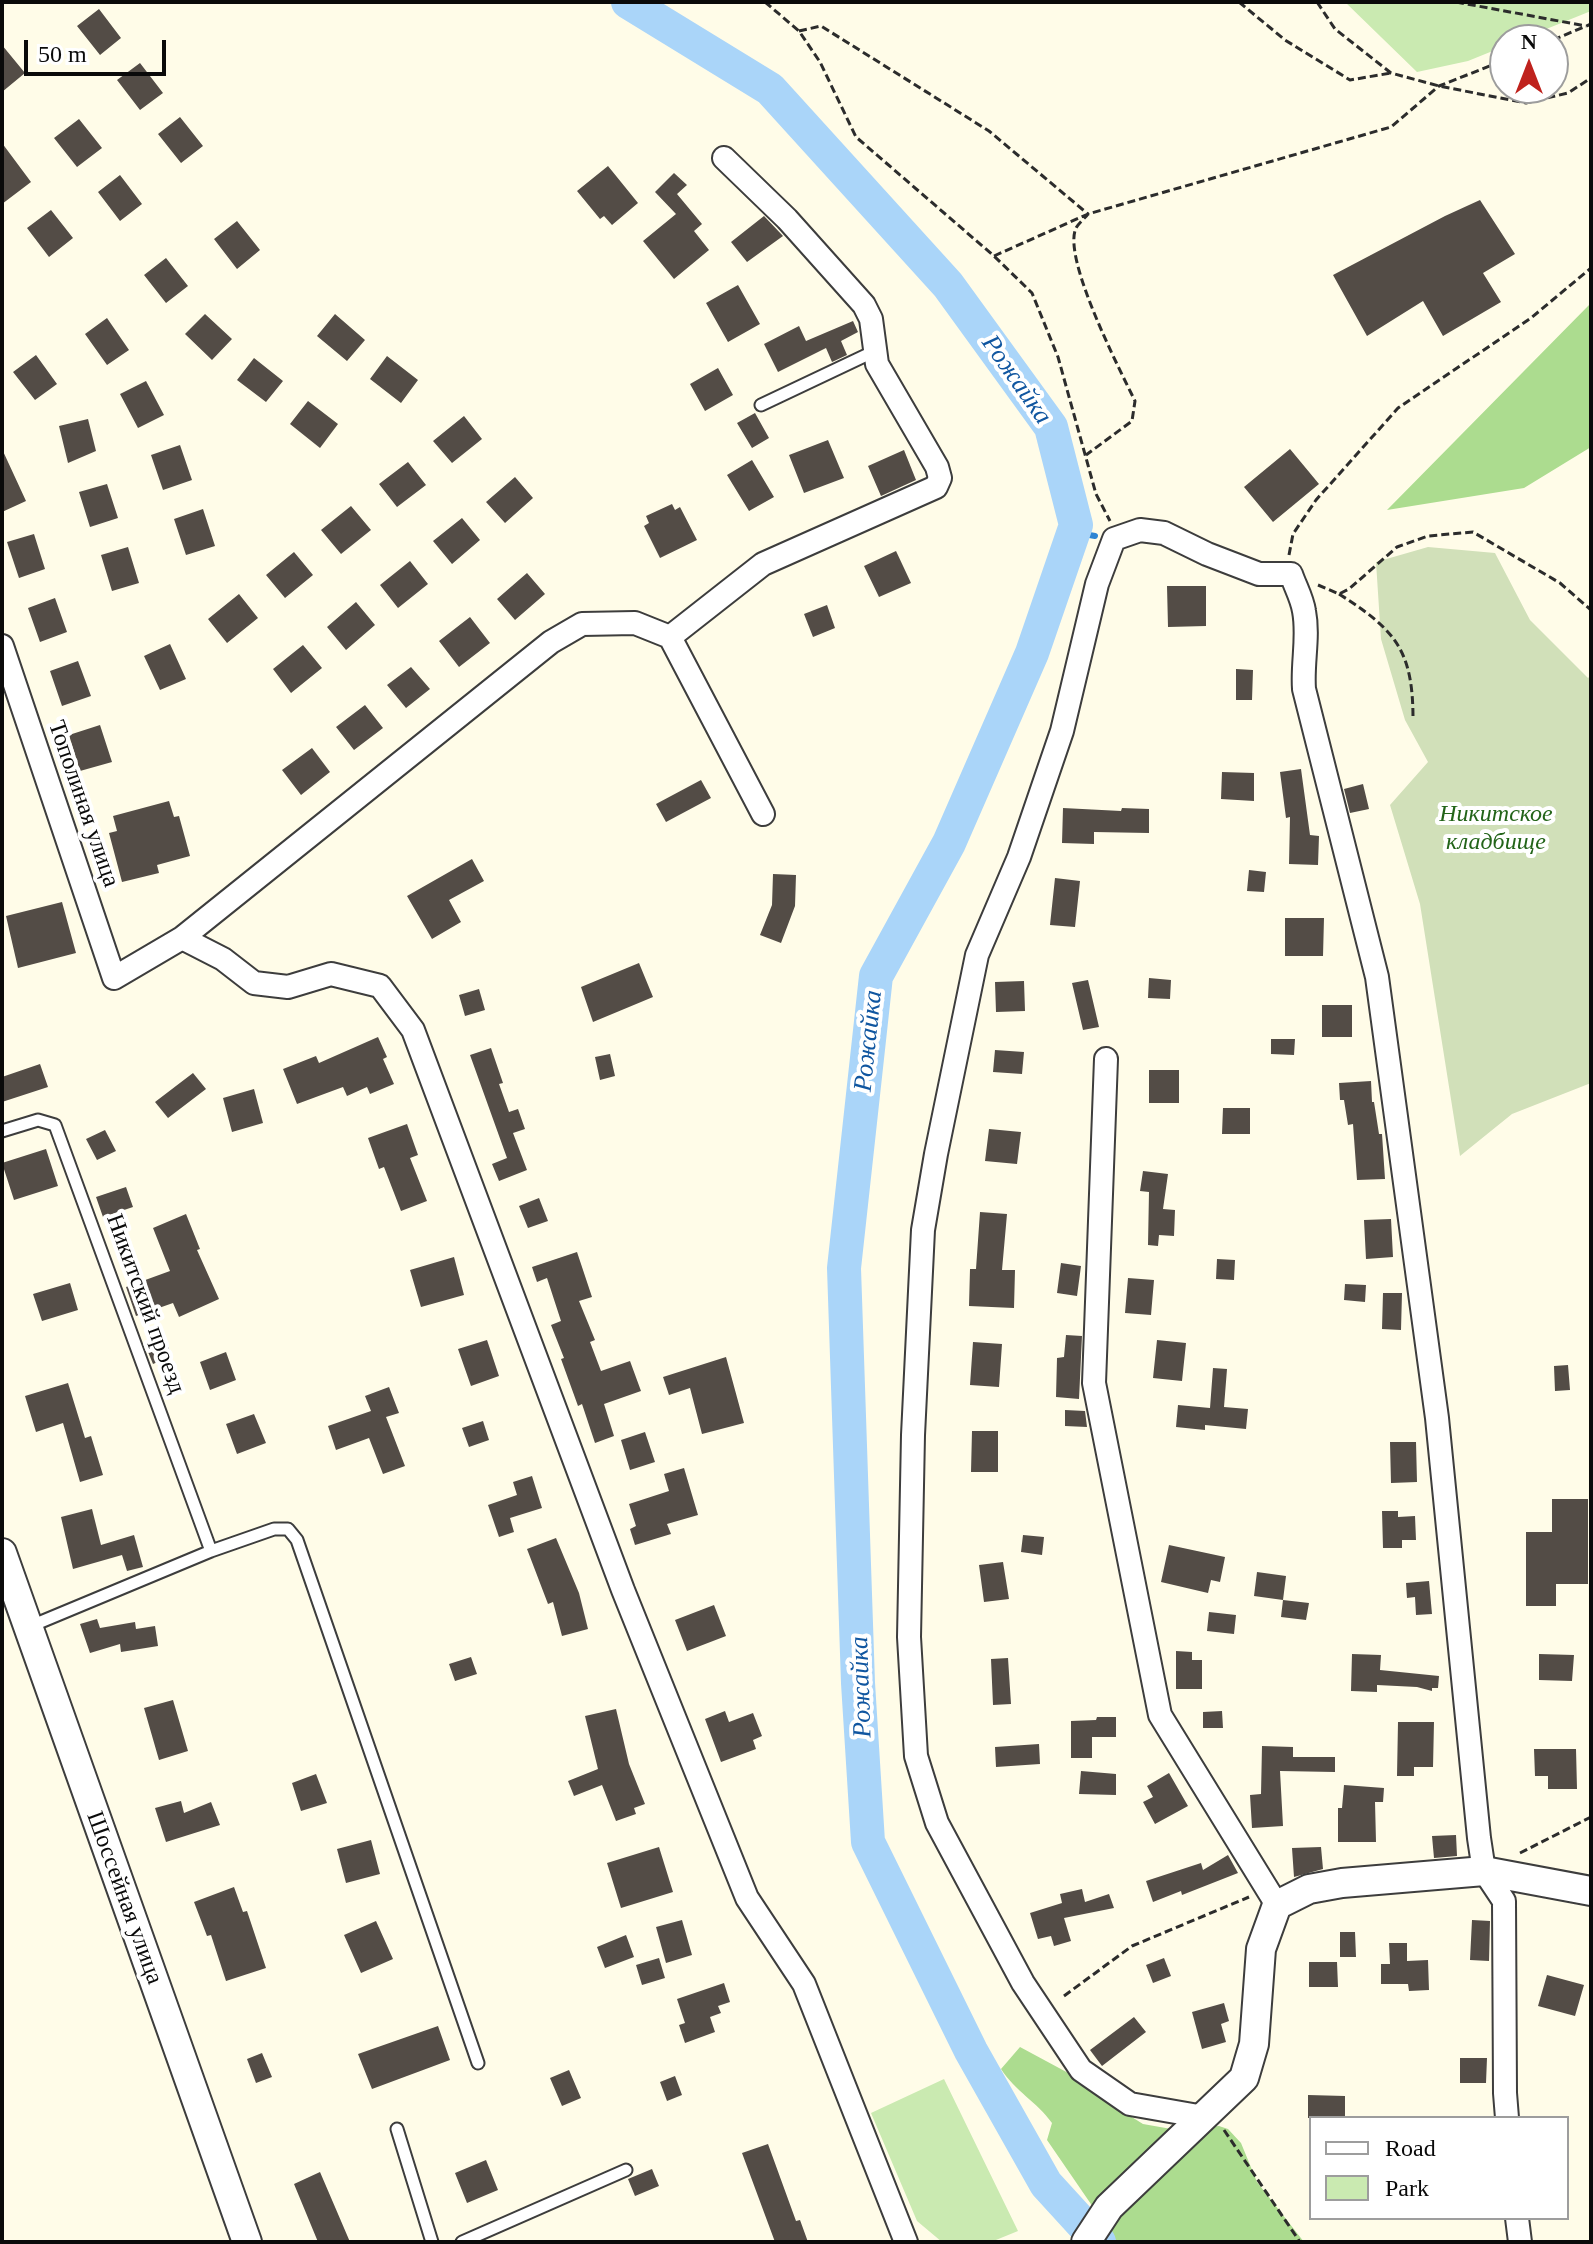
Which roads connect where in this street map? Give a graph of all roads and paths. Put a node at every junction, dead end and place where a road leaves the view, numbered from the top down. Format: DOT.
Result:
graph roads {
  1 [pos="765,2"];
  2 [pos="1239,2"];
  3 [pos="1317,2"];
  4 [pos="1456,2"];
  5 [pos="1588,25"];
  6 [pos="799,31"];
  7 [pos="1569,33"];
  8 [pos="1489,66"];
  9 [pos="1391,73"];
  10 [pos="1591,78"];
  11 [pos="1439,86"];
  12 [pos="724,158"];
  13 [pos="1088,214"];
  14 [pos="994,256"];
  15 [pos="1591,268"];
  16 [pos="875,351"];
  17 [pos="761,405"];
  18 [pos="1085,455"];
  19 [pos="1114,539"];
  20 [pos="1291,574"];
  21 [pos="1339,594"];
  22 [pos="1591,610"];
  23 [pos="670,637"];
  24 [pos="2,646"];
  25 [pos="1413,719"];
  26 [pos="763,814"];
  27 [pos="182,938"];
  28 [pos="1106,1059"];
  29 [pos="2,1131"];
  30 [pos="211,1551"];
  31 [pos="2,1553"];
  32 [pos="28,1627"];
  33 [pos="1591,1817"];
  34 [pos="1484,1871"];
  35 [pos="1591,1891"];
  36 [pos="1272,1897"];
  37 [pos="1064,1996"];
  38 [pos="478,2063"];
  39 [pos="1507,2116"];
  40 [pos="1204,2117"];
  41 [pos="397,2129"];
  42 [pos="626,2170"];
  43 [pos="1517,2220"];
  44 [pos="247,2242"];
  45 [pos="432,2242"];
  46 [pos="462,2242"];
  47 [pos="906,2242"];
  48 [pos="1086,2242"];
  49 [pos="1300,2242"];
  50 [pos="1520,2242"];
  1 -- 6 [label="path"];
  2 -- 9 [label="path"];
  3 -- 9 [label="path"];
  4 -- 5 [label="path"];
  5 -- 7 [label="path"];
  6 -- 13 [label="path"];
  6 -- 14 [label="path"];
  8 -- 11 [label="path"];
  9 -- 11 [label="path"];
  10 -- 11 [label="path"];
  11 -- 13 [label="path"];
  12 -- 16 [label="street"];
  13 -- 14 [label="path"];
  13 -- 18 [label="path"];
  14 -- 18 [label="path"];
  15 -- 20 [label="path"];
  16 -- 17 [label="lane"];
  16 -- 23 [label="street"];
  18 -- 19 [label="path"];
  19 -- 20 [label="street"];
  19 -- 40 [label="street"];
  20 -- 21 [label="path"];
  20 -- 34 [label="street"];
  21 -- 22 [label="path"];
  21 -- 25 [label="path"];
  23 -- 26 [label="street"];
  23 -- 27 [label="street"];
  24 -- 27 [label="street, Тополиная улица"];
  27 -- 47 [label="street"];
  28 -- 36 [label="street"];
  29 -- 30 [label="lane, Никитский проезд"];
  30 -- 32 [label="lane"];
  30 -- 38 [label="lane"];
  31 -- 32 [label="street, Шоссейная улица"];
  32 -- 44 [label="street, Шоссейная улица"];
  33 -- 34 [label="path"];
  34 -- 35 [label="street"];
  34 -- 36 [label="street"];
  34 -- 39 [label="street"];
  36 -- 37 [label="path"];
  36 -- 40 [label="street"];
  40 -- 48 [label="street"];
  40 -- 49 [label="path"];
  41 -- 45 [label="lane"];
  42 -- 46 [label="lane"];
  43 -- 50 [label="street"];
}
